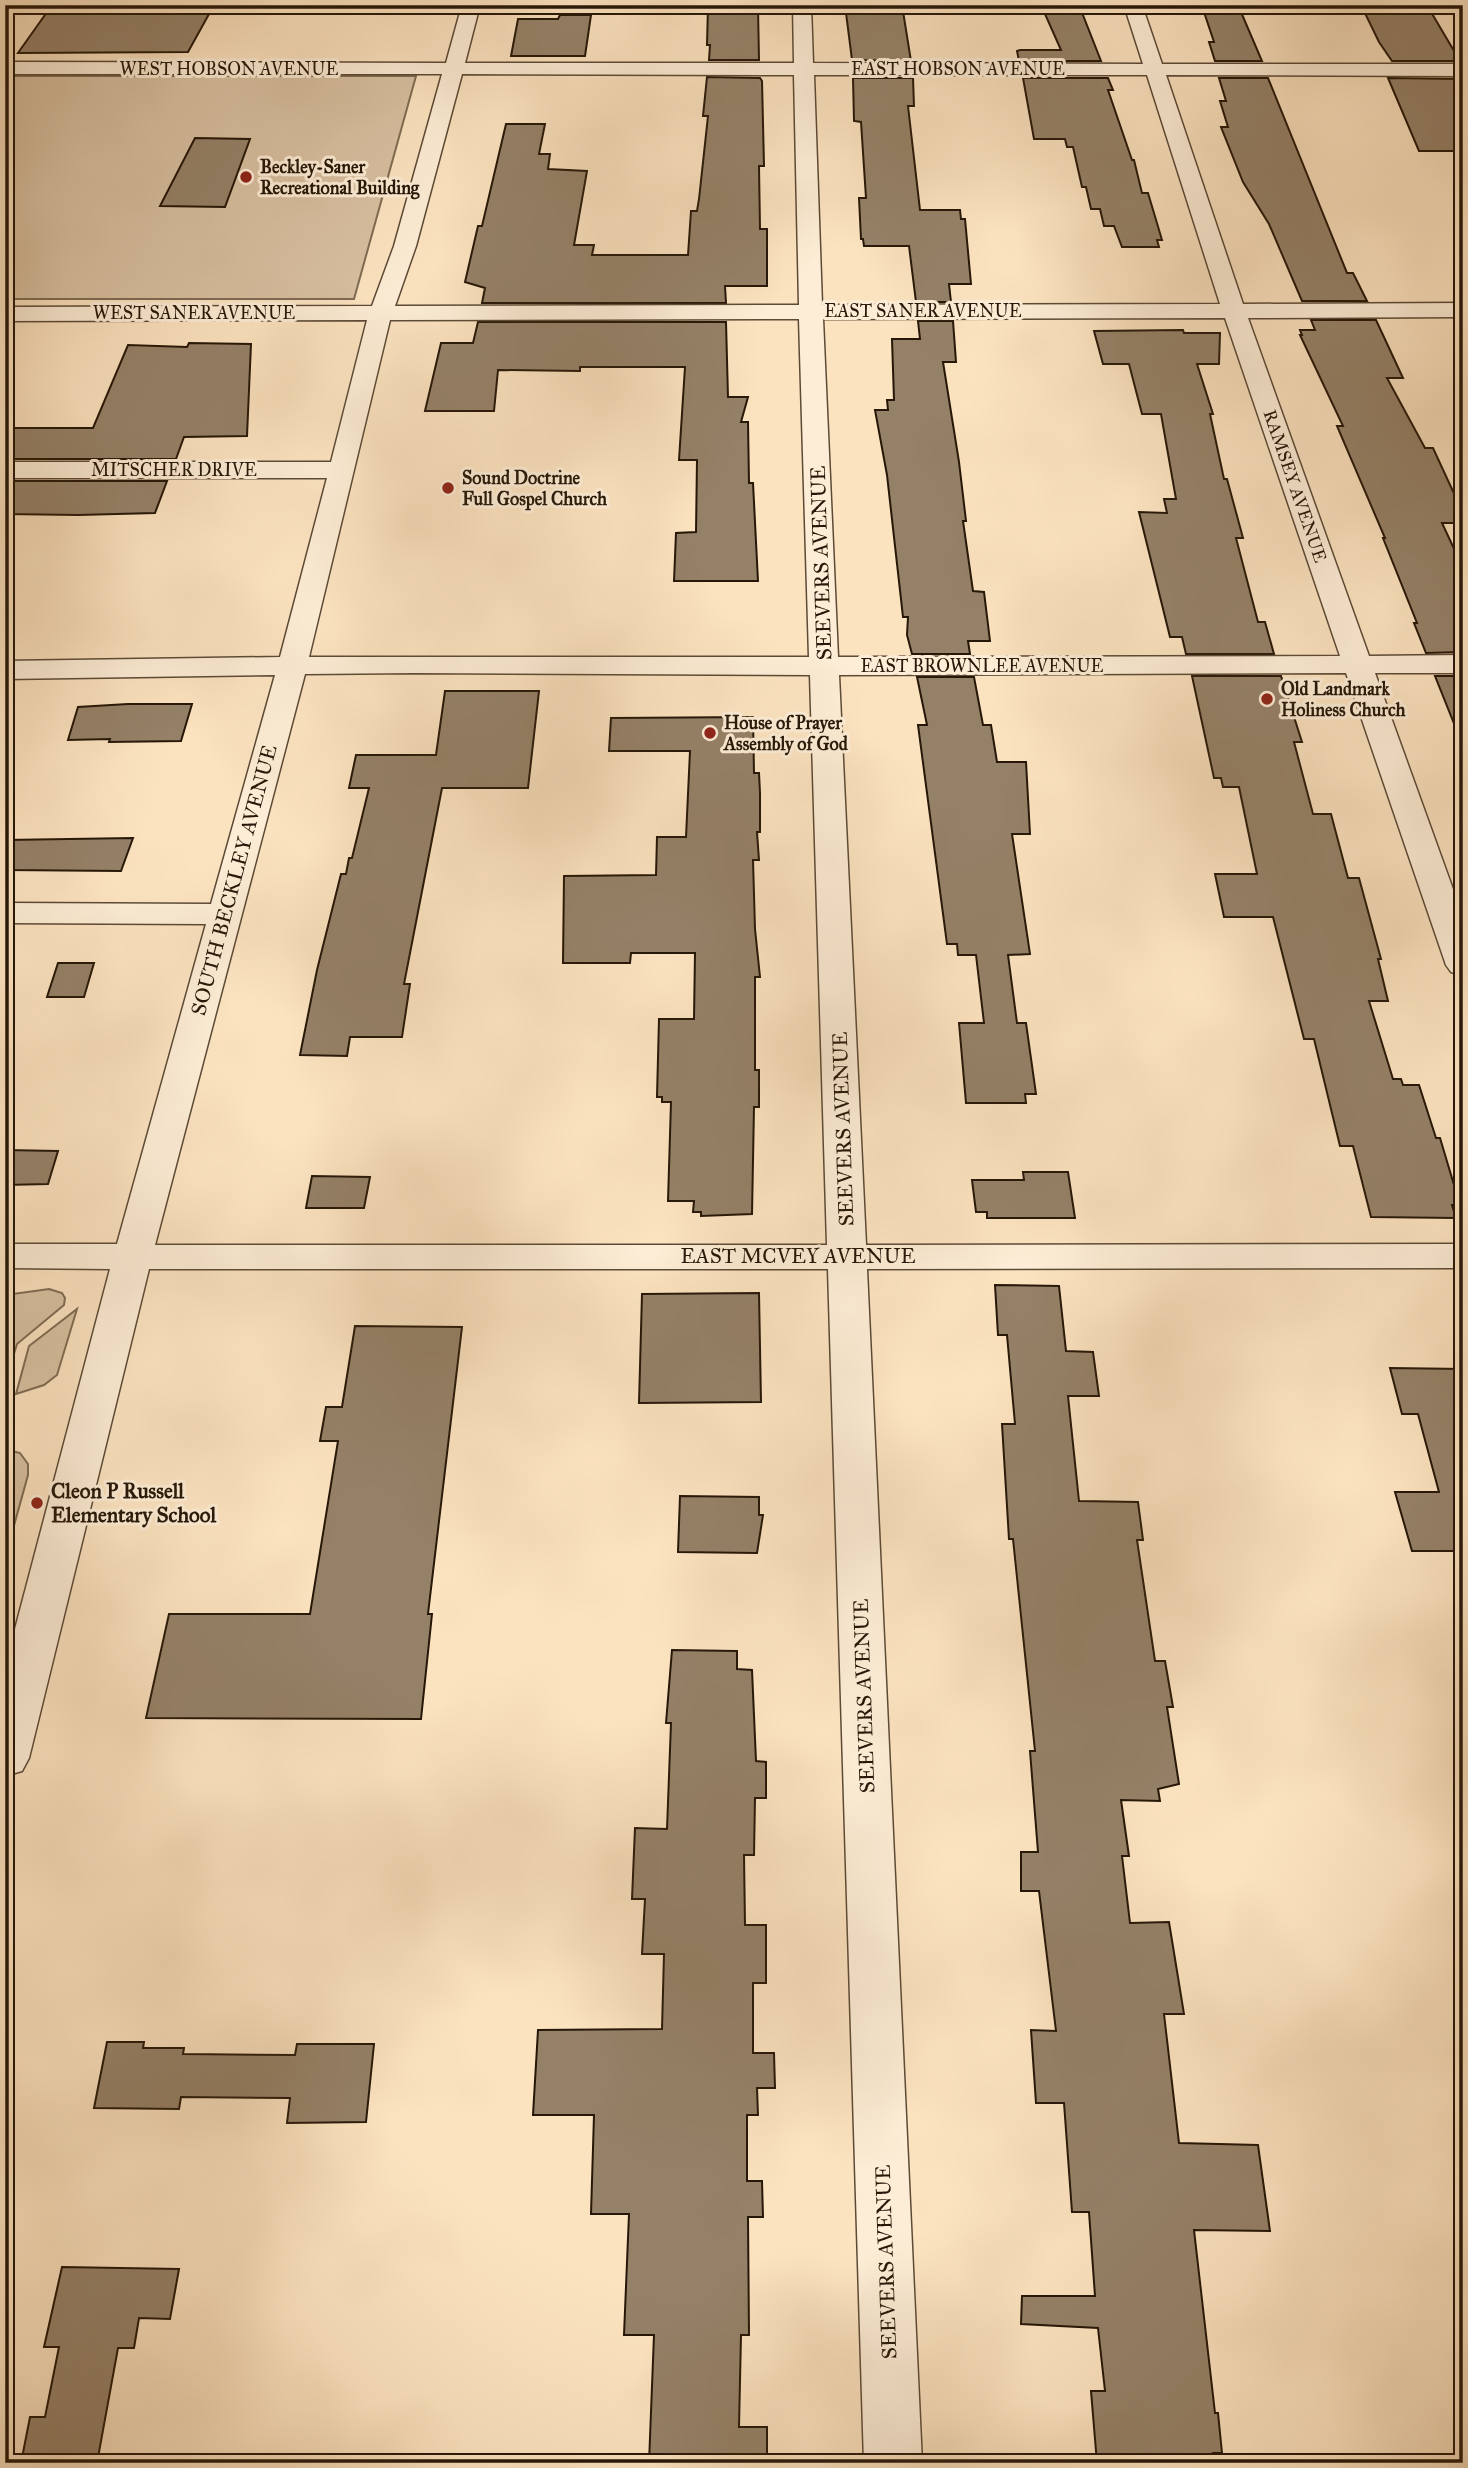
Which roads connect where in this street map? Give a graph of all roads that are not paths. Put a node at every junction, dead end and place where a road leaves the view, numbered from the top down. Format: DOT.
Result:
graph roads {
  1 [pos="471,5"];
  2 [pos="802,5"];
  3 [pos="1133,5"];
  4 [pos="5,68"];
  5 [pos="453,68"];
  6 [pos="804,69"];
  7 [pos="1155,69"];
  8 [pos="1463,70"];
  9 [pos="1234,310"];
  10 [pos="1463,310"];
  11 [pos="811,311"];
  12 [pos="383,313"];
  13 [pos="5,314"];
  14 [pos="5,470"];
  15 [pos="342,470"];
  16 [pos="1358,664"];
  17 [pos="1463,664"];
  18 [pos="292,666"];
  19 [pos="825,666"];
  20 [pos="5,670"];
  21 [pos="5,913"];
  22 [pos="226,914"];
  23 [pos="1463,965"];
  24 [pos="5,1256"];
  25 [pos="847,1256"];
  26 [pos="1463,1256"];
  27 [pos="133,1258"];
  28 [pos="5,1758"];
  29 [pos="893,2463"];
  1 -- 5 [label="street, SOUTH BECKLEY AVENUE"];
  2 -- 6 [label="street, SEEVERS AVENUE"];
  3 -- 7 [label="street, RAMSEY AVENUE"];
  4 -- 5 [label="street, WEST HOBSON AVENUE"];
  5 -- 6 [label="street, EAST HOBSON AVENUE"];
  5 -- 12 [label="street, SOUTH BECKLEY AVENUE"];
  6 -- 7 [label="street, EAST HOBSON AVENUE"];
  6 -- 11 [label="street, SEEVERS AVENUE"];
  7 -- 8 [label="street, EAST HOBSON AVENUE"];
  7 -- 9 [label="street, RAMSEY AVENUE"];
  9 -- 10 [label="street, EAST SANER AVENUE"];
  9 -- 11 [label="street, EAST SANER AVENUE"];
  9 -- 16 [label="street, RAMSEY AVENUE"];
  11 -- 12 [label="street, EAST SANER AVENUE"];
  11 -- 19 [label="street, SEEVERS AVENUE"];
  12 -- 13 [label="street, WEST SANER AVENUE"];
  12 -- 15 [label="street, SOUTH BECKLEY AVENUE"];
  14 -- 15 [label="street, MITSCHER DRIVE"];
  15 -- 18 [label="street, SOUTH BECKLEY AVENUE"];
  16 -- 17 [label="street, EAST BROWNLEE AVENUE"];
  16 -- 19 [label="street, EAST BROWNLEE AVENUE"];
  16 -- 23 [label="street, RAMSEY AVENUE"];
  18 -- 19 [label="street, EAST BROWNLEE AVENUE"];
  18 -- 20 [label="street, EAST BROWNLEE AVENUE"];
  18 -- 22 [label="street, SOUTH BECKLEY AVENUE"];
  19 -- 25 [label="street, SEEVERS AVENUE"];
  21 -- 22 [label="street"];
  22 -- 27 [label="street, SOUTH BECKLEY AVENUE"];
  24 -- 27 [label="street, EAST MCVEY AVENUE"];
  25 -- 26 [label="street, EAST MCVEY AVENUE"];
  25 -- 27 [label="street, EAST MCVEY AVENUE"];
  25 -- 29 [label="street, SEEVERS AVENUE"];
  27 -- 28 [label="street, SOUTH BECKLEY AVENUE"];
}
